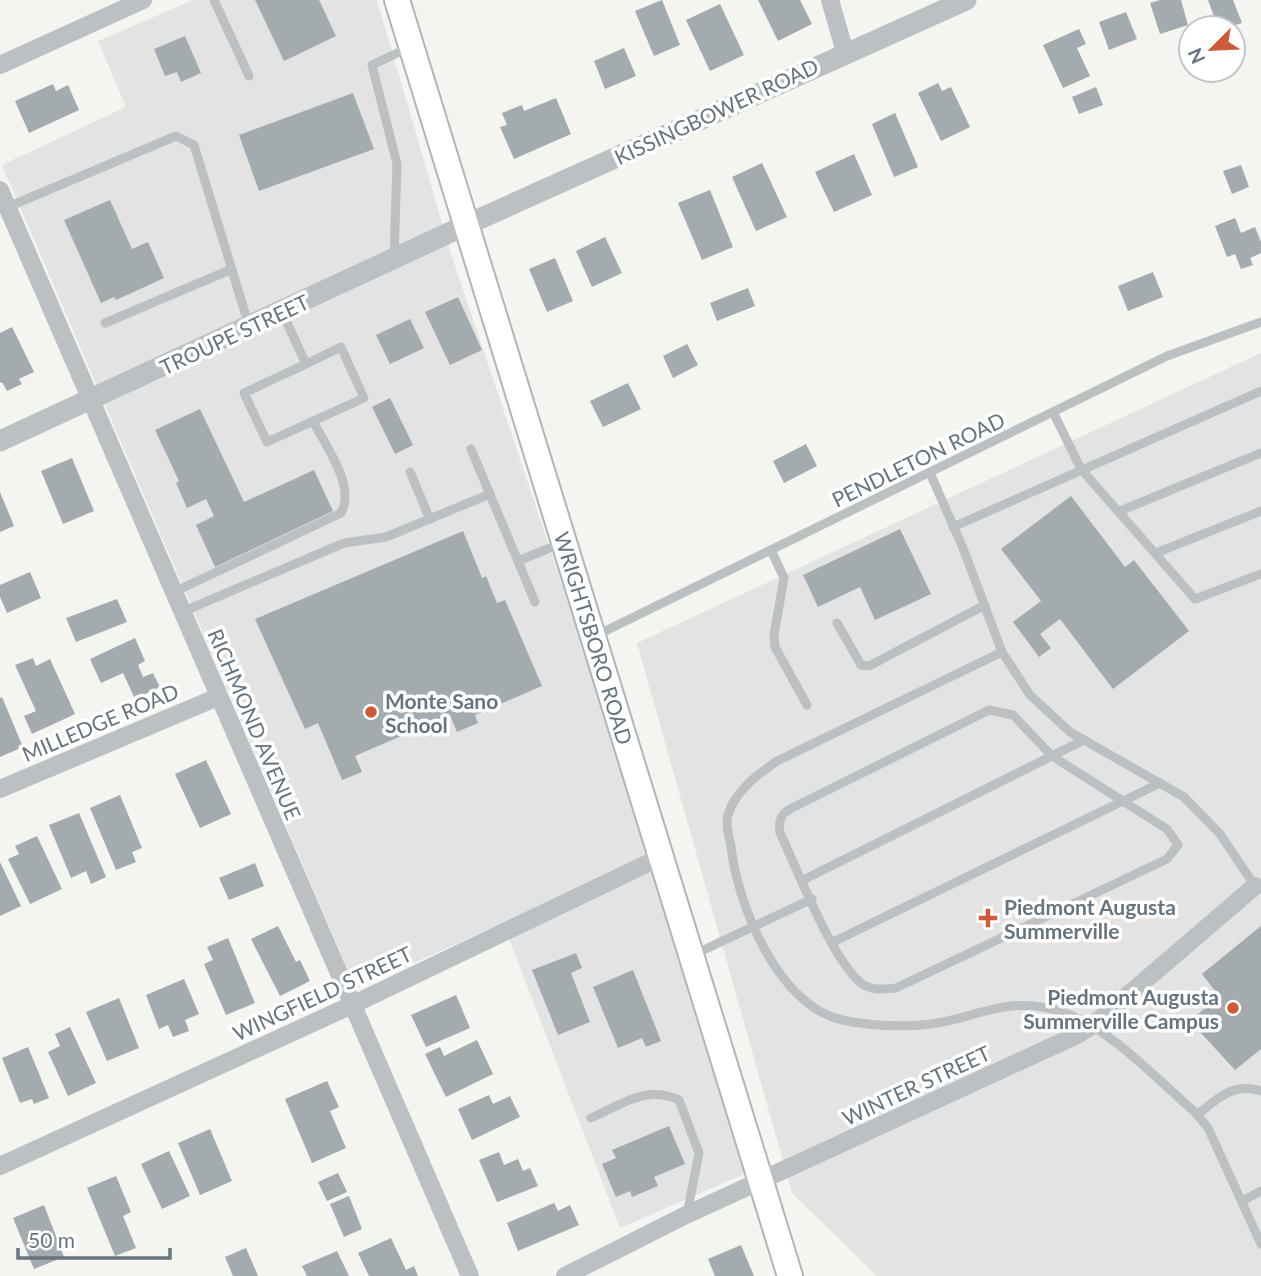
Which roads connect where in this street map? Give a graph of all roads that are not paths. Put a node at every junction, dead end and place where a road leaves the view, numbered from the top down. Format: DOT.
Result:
graph roads {
  1 [pos="143,0"];
  2 [pos="214,0"];
  3 [pos="397,0"];
  4 [pos="830,0"];
  5 [pos="966,0"];
  6 [pos="411,46"];
  7 [pos="845,52"];
  8 [pos="0,65"];
  9 [pos="249,76"];
  10 [pos="0,190"];
  11 [pos="8,207"];
  12 [pos="466,225"];
  13 [pos="394,258"];
  14 [pos="232,269"];
  15 [pos="282,312"];
  16 [pos="1261,322"];
  17 [pos="105,323"];
  18 [pos="250,326"];
  19 [pos="306,365"];
  20 [pos="1261,391"];
  21 [pos="94,400"];
  22 [pos="1053,412"];
  23 [pos="313,421"];
  24 [pos="0,441"];
  25 [pos="471,449"];
  26 [pos="1261,453"];
  27 [pos="1081,469"];
  28 [pos="410,472"];
  29 [pos="930,473"];
  30 [pos="490,494"];
  31 [pos="1120,511"];
  32 [pos="1261,512"];
  33 [pos="430,519"];
  34 [pos="953,527"];
  35 [pos="564,542"];
  36 [pos="771,550"];
  37 [pos="1156,553"];
  38 [pos="518,561"];
  39 [pos="1261,574"];
  40 [pos="174,592"];
  41 [pos="535,602"];
  42 [pos="985,605"];
  43 [pos="182,612"];
  44 [pos="837,623"];
  45 [pos="593,637"];
  46 [pos="1002,652"];
  47 [pos="218,697"];
  48 [pos="807,705"];
  49 [pos="1084,740"];
  50 [pos="1052,756"];
  51 [pos="1160,783"];
  52 [pos="0,789"];
  53 [pos="1124,800"];
  54 [pos="661,857"];
  55 [pos="803,880"];
  56 [pos="1255,886"];
  57 [pos="812,899"];
  58 [pos="756,927"];
  59 [pos="833,942"];
  60 [pos="692,956"];
  61 [pos="352,1005"];
  62 [pos="1093,1025"];
  63 [pos="1261,1091"];
  64 [pos="1197,1115"];
  65 [pos="591,1118"];
  66 [pos="0,1166"];
  67 [pos="761,1182"];
  68 [pos="1261,1191"];
  69 [pos="1242,1201"];
  70 [pos="686,1216"];
  71 [pos="1261,1244"];
  72 [pos="470,1276"];
  73 [pos="565,1276"];
  74 [pos="790,1276"];
  1 -- 8 [label="street"];
  2 -- 9 [label="lane"];
  3 -- 6 [label="main road, WRIGHTSBORO ROAD"];
  4 -- 7 [label="street"];
  5 -- 7 [label="street, KISSINGBOWER ROAD"];
  6 -- 12 [label="main road, WRIGHTSBORO ROAD"];
  6 -- 13 [label="lane"];
  7 -- 12 [label="street, KISSINGBOWER ROAD"];
  10 -- 11 [label="street, RICHMOND AVENUE"];
  11 -- 14 [label="lane"];
  11 -- 21 [label="street, RICHMOND AVENUE"];
  12 -- 13 [label="street, TROUPE STREET"];
  12 -- 35 [label="main road, WRIGHTSBORO ROAD"];
  13 -- 15 [label="street, TROUPE STREET"];
  14 -- 17 [label="lane"];
  14 -- 18 [label="lane"];
  15 -- 18 [label="street, TROUPE STREET"];
  15 -- 19 [label="lane"];
  16 -- 22 [label="lane, PENDLETON ROAD"];
  18 -- 21 [label="street, TROUPE STREET"];
  19 -- 23 [label="lane"];
  19 -- 23 [label="lane"];
  20 -- 27 [label="lane"];
  21 -- 24 [label="street, TROUPE STREET"];
  21 -- 40 [label="street, RICHMOND AVENUE"];
  22 -- 27 [label="lane"];
  22 -- 29 [label="lane, PENDLETON ROAD"];
  23 -- 40 [label="lane"];
  25 -- 30 [label="lane"];
  26 -- 31 [label="lane"];
  27 -- 31 [label="lane"];
  27 -- 34 [label="lane"];
  28 -- 33 [label="lane"];
  29 -- 34 [label="lane"];
  29 -- 36 [label="lane, PENDLETON ROAD"];
  30 -- 33 [label="lane"];
  30 -- 38 [label="lane"];
  31 -- 37 [label="lane"];
  32 -- 37 [label="lane"];
  33 -- 43 [label="lane"];
  34 -- 42 [label="lane"];
  35 -- 38 [label="lane"];
  35 -- 45 [label="main road, WRIGHTSBORO ROAD"];
  36 -- 45 [label="lane, PENDLETON ROAD"];
  36 -- 48 [label="lane"];
  37 -- 39 [label="lane"];
  38 -- 41 [label="lane"];
  40 -- 43 [label="street, RICHMOND AVENUE"];
  42 -- 44 [label="lane"];
  42 -- 46 [label="lane"];
  43 -- 47 [label="street, RICHMOND AVENUE"];
  45 -- 54 [label="main road, WRIGHTSBORO ROAD"];
  46 -- 49 [label="lane"];
  46 -- 58 [label="lane"];
  47 -- 52 [label="street, MILLEDGE ROAD"];
  47 -- 61 [label="street, RICHMOND AVENUE"];
  49 -- 50 [label="lane"];
  49 -- 51 [label="lane"];
  50 -- 53 [label="lane"];
  50 -- 55 [label="lane"];
  50 -- 55 [label="lane"];
  51 -- 53 [label="lane"];
  51 -- 56 [label="lane"];
  53 -- 59 [label="lane"];
  53 -- 59 [label="lane"];
  54 -- 60 [label="main road, WRIGHTSBORO ROAD"];
  54 -- 61 [label="street, WINGFIELD STREET"];
  55 -- 57 [label="lane"];
  56 -- 62 [label="street, WINTER STREET"];
  57 -- 58 [label="lane"];
  57 -- 59 [label="lane"];
  58 -- 60 [label="lane"];
  58 -- 62 [label="lane"];
  60 -- 67 [label="main road, WRIGHTSBORO ROAD"];
  61 -- 66 [label="street, WINGFIELD STREET"];
  61 -- 72 [label="street, RICHMOND AVENUE"];
  62 -- 64 [label="lane"];
  62 -- 67 [label="street, WINTER STREET"];
  63 -- 64 [label="lane"];
  64 -- 69 [label="lane"];
  65 -- 70 [label="lane"];
  67 -- 70 [label="street, WINTER STREET"];
  67 -- 74 [label="main road, WRIGHTSBORO ROAD"];
  68 -- 69 [label="lane"];
  69 -- 71 [label="lane"];
  70 -- 73 [label="street, WINTER STREET"];
}
